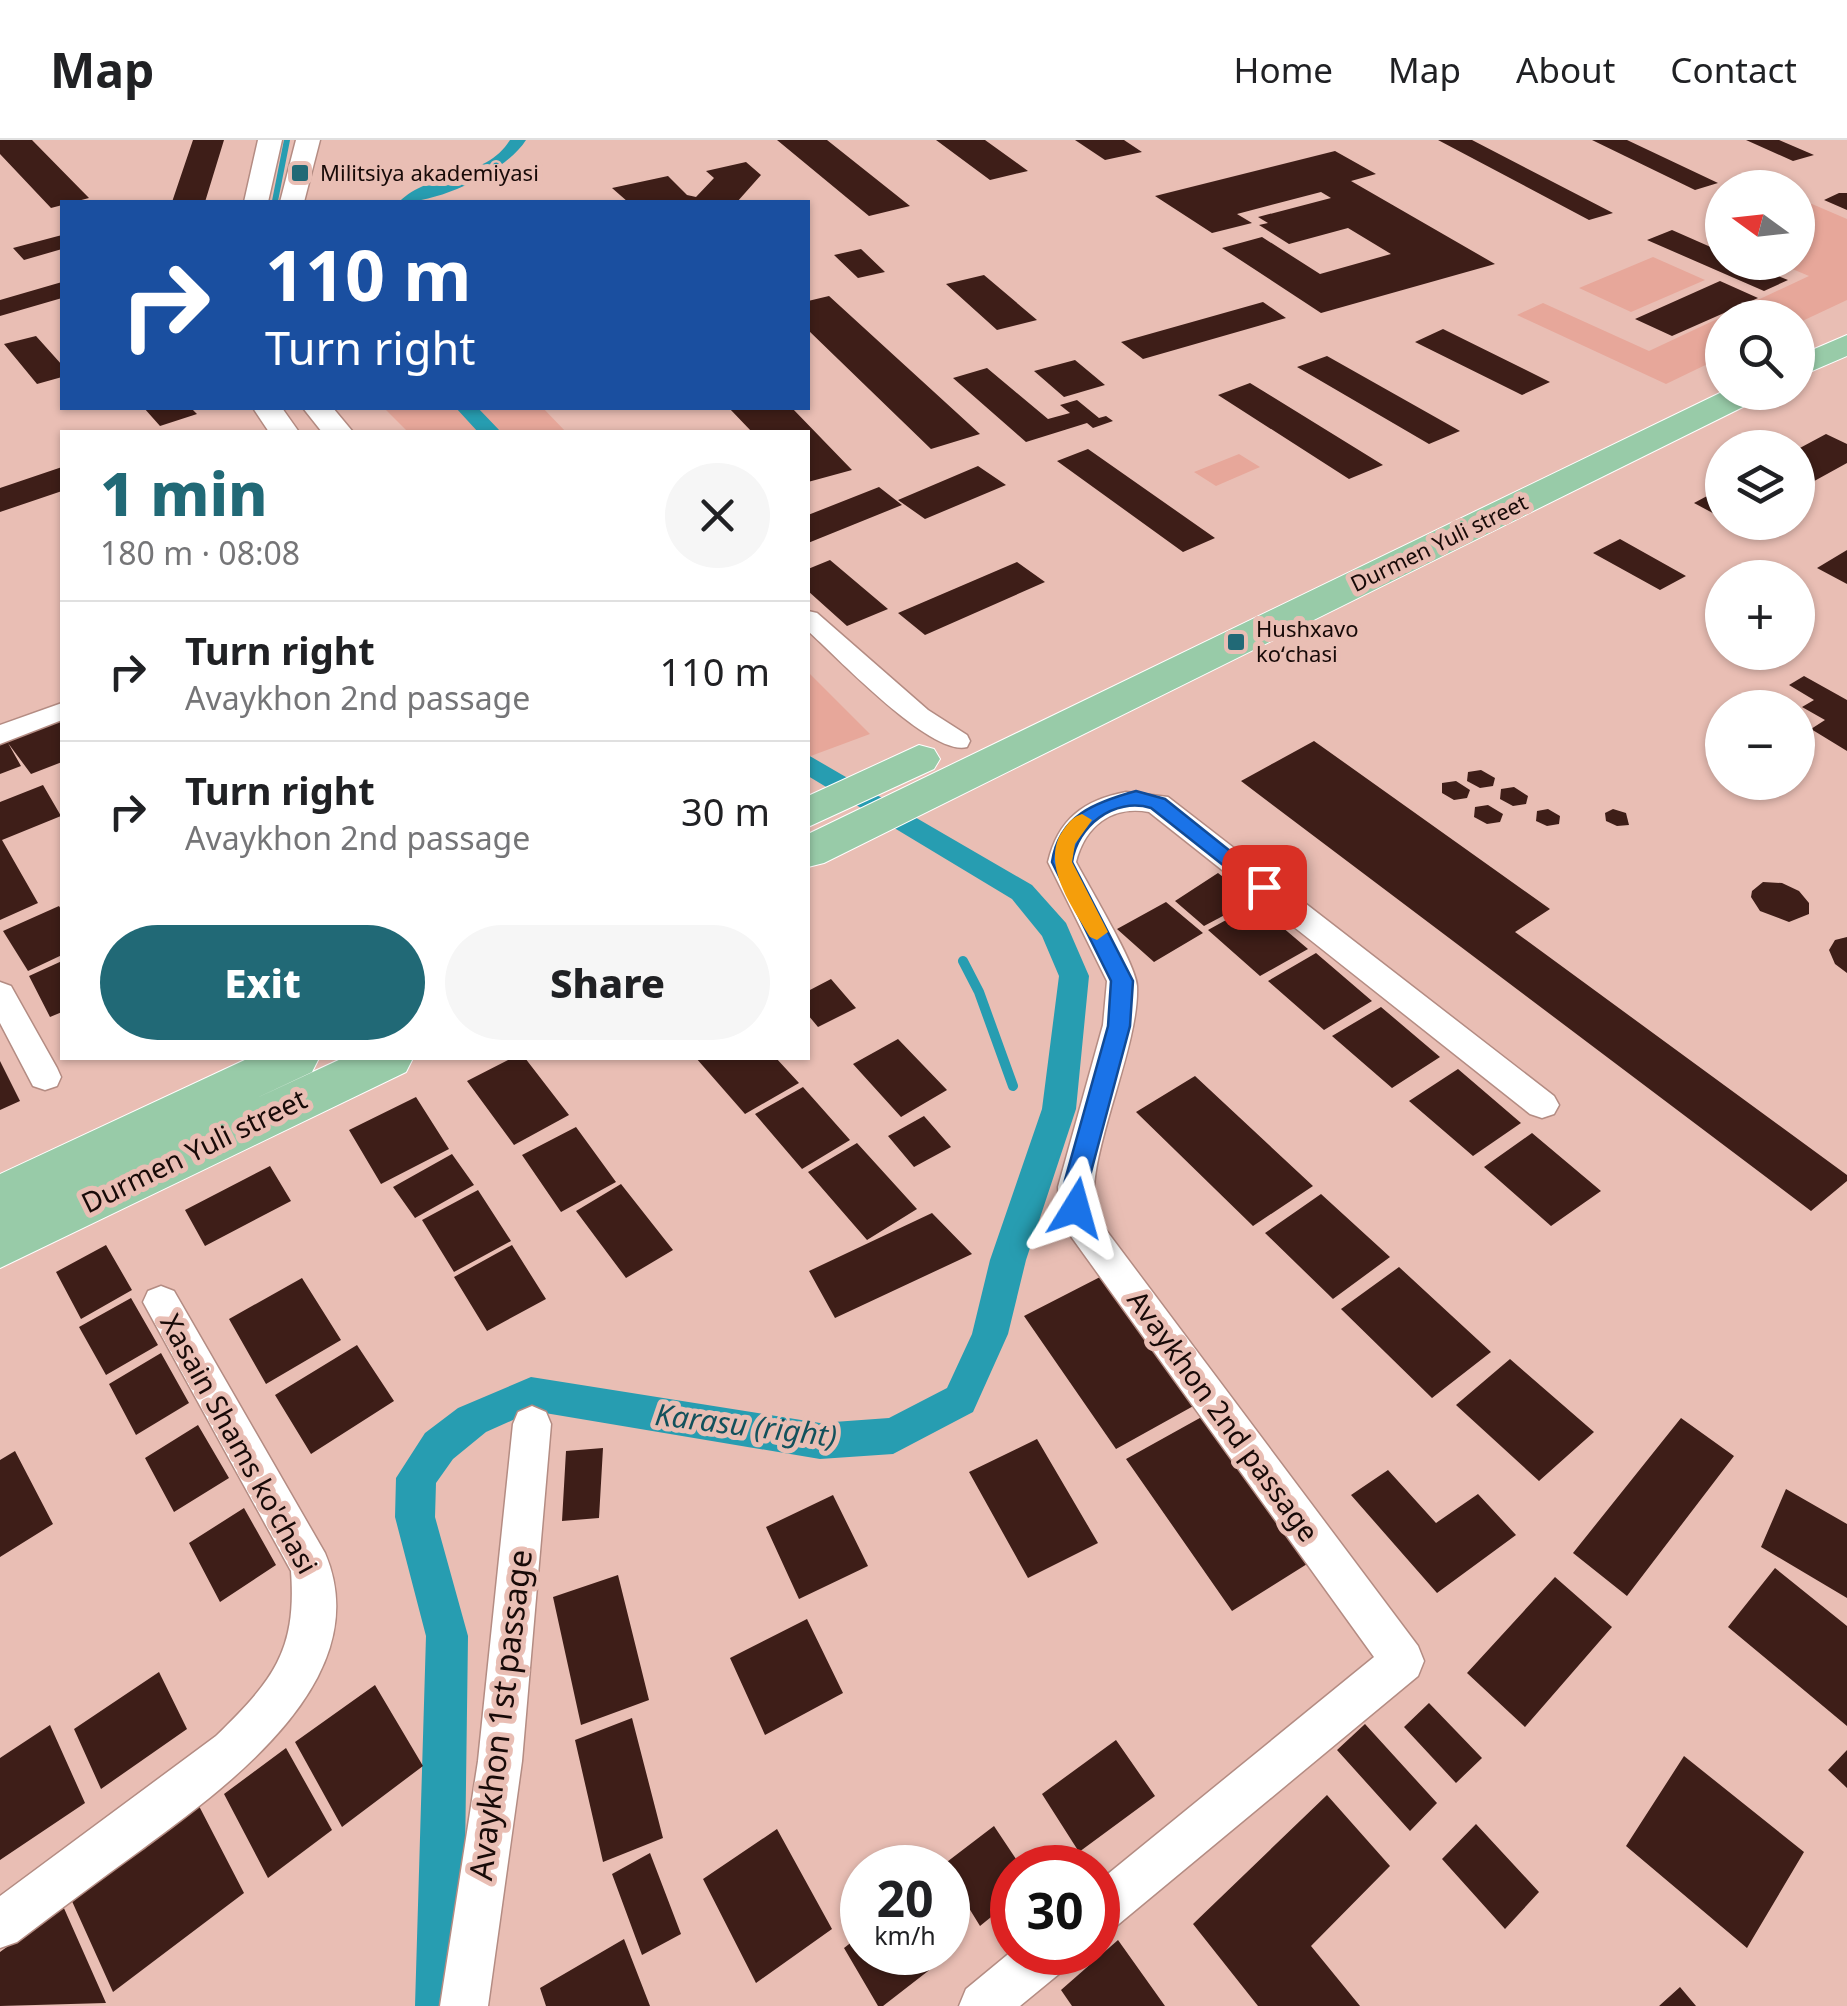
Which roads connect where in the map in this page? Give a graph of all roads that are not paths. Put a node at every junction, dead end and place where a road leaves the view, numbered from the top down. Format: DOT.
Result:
graph roads {
  1 [pos="270,140"];
  2 [pos="308,140"];
  3 [pos="256,200"];
  4 [pos="293,200"];
  5 [pos="1847,317"];
  6 [pos="1815,332"];
  7 [pos="1847,344"];
  8 [pos="1815,360"];
  9 [pos="1705,384"];
  10 [pos="319,410"];
  11 [pos="1709,410"];
  12 [pos="336,430"];
  13 [pos="810,620"];
  14 [pos="60,712"];
  15 [pos="0,735"];
  16 [pos="958,741"];
  17 [pos="903,786"];
  18 [pos="833,814"];
  19 [pos="810,849"];
  20 [pos="0,994"];
  21 [pos="290,1060"];
  22 [pos="384,1060"];
  23 [pos="45,1077"];
  24 [pos="1542,1105"];
  25 [pos="0,1198"];
  26 [pos="0,1245"];
  27 [pos="161,1302"];
  28 [pos="532,1424"];
  29 [pos="1120,1894"];
  30 [pos="0,1924"];
  31 [pos="1021,1975"];
  32 [pos="464,2006"];
  33 [pos="984,2006"];
  1 -- 3 [label="main road"];
  2 -- 4 [label="main road"];
  5 -- 6 [label="main road"];
  7 -- 8 [label="main road"];
  9 -- 16 [label="main road, Durmen Yuli street"];
  10 -- 12 [label="main road"];
  11 -- 17 [label="main road, Durmen Yuli street"];
  13 -- 16 [label="street"];
  14 -- 15 [label="street"];
  16 -- 17 [label="main road, Durmen Yuli street"];
  17 -- 18 [label="main road, Durmen Yuli street"];
  18 -- 19 [label="main road, Durmen Yuli street"];
  20 -- 23 [label="street"];
  21 -- 25 [label="main road, Durmen Yuli street"];
  22 -- 26 [label="main road, Durmen Yuli street"];
  24 -- 29 [label="street, Avaykhon 2nd passage"];
  27 -- 30 [label="street, Xasain Shams ko'chasi"];
  28 -- 32 [label="street, Avaykhon 1st passage"];
  31 -- 33 [label="street"];
}
